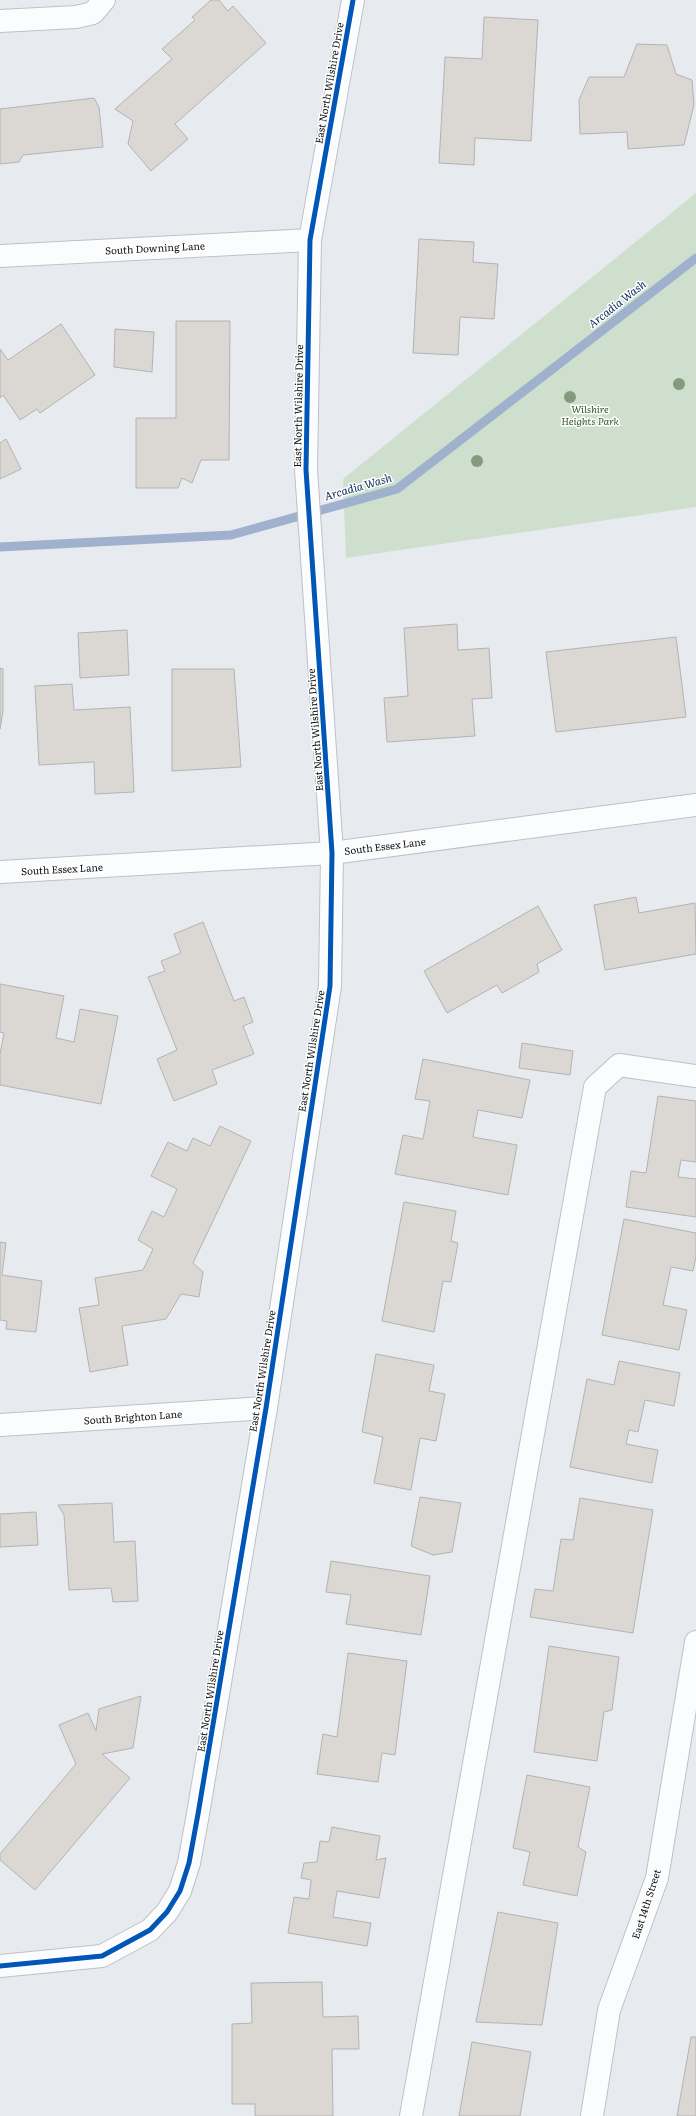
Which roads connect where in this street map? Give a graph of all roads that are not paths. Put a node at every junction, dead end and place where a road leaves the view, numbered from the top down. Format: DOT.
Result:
graph roads {
  1 [pos="104,0"];
  2 [pos="353,0"];
  3 [pos="0,21"];
  4 [pos="310,240"];
  5 [pos="0,256"];
  6 [pos="696,805"];
  7 [pos="332,853"];
  8 [pos="0,872"];
  9 [pos="696,1076"];
  10 [pos="266,1408"];
  11 [pos="0,1425"];
  12 [pos="696,1642"];
  13 [pos="0,1966"];
  14 [pos="411,2116"];
  15 [pos="592,2116"];
  1 -- 3 [label="street"];
  2 -- 4 [label="street, East North Wilshire Drive"];
  4 -- 5 [label="street, South Downing Lane"];
  4 -- 7 [label="street, East North Wilshire Drive"];
  6 -- 7 [label="street, South Essex Lane"];
  7 -- 8 [label="street, South Essex Lane"];
  7 -- 10 [label="street, East North Wilshire Drive"];
  9 -- 14 [label="street"];
  10 -- 11 [label="street, South Brighton Lane"];
  10 -- 13 [label="street, East North Wilshire Drive"];
  12 -- 15 [label="street, East 14th Street"];
}
